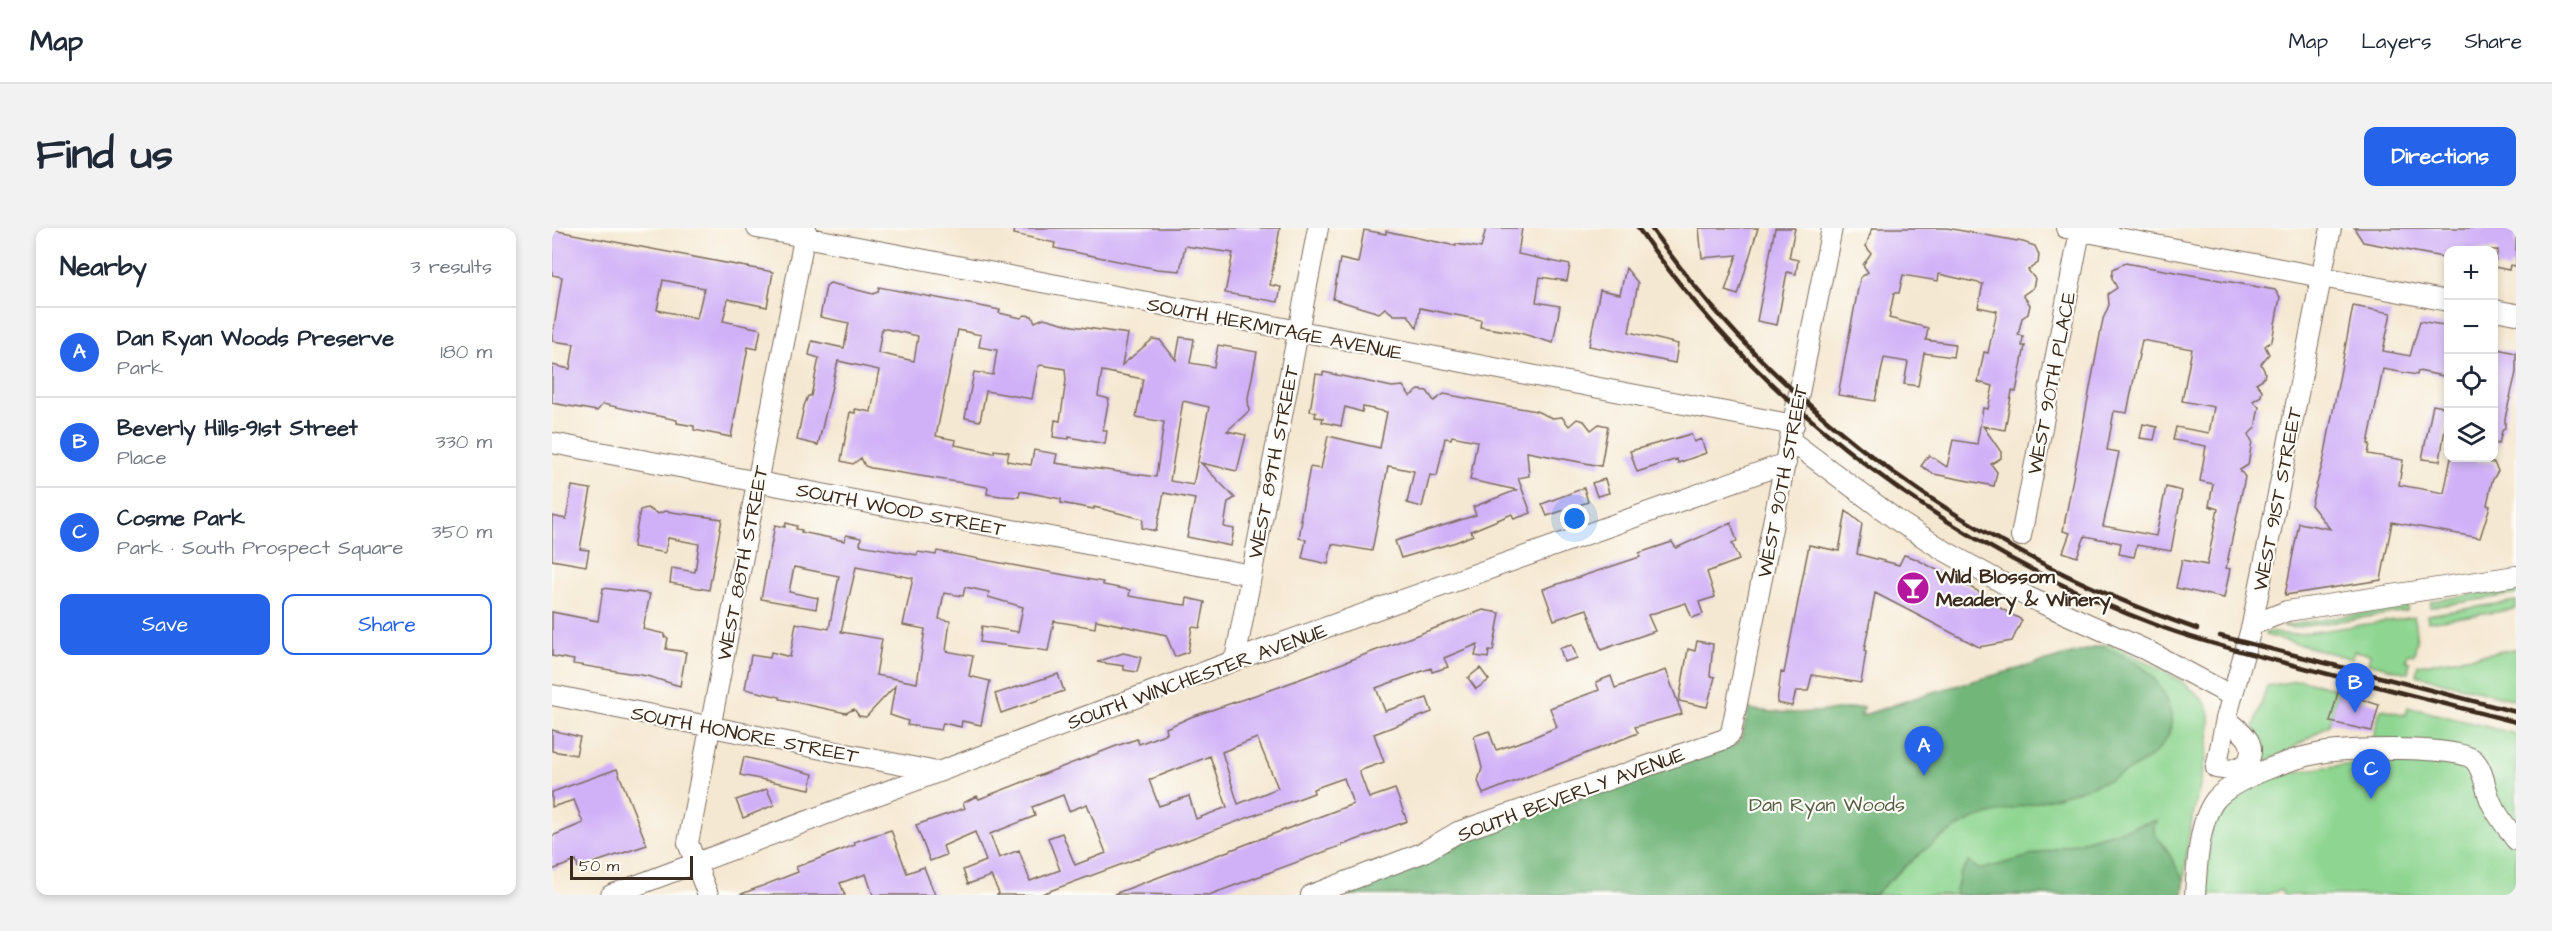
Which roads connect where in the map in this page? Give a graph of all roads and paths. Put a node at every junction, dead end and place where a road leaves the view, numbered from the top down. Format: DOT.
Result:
graph roads {
  1 [pos="757,228"];
  2 [pos="1318,228"];
  3 [pos="1832,228"];
  4 [pos="2331,228"];
  5 [pos="2073,229"];
  6 [pos="806,232"];
  7 [pos="2322,277"];
  8 [pos="2444,300"];
  9 [pos="2498,311"];
  10 [pos="2516,314"];
  11 [pos="1298,333"];
  12 [pos="1792,433"];
  13 [pos="552,442"];
  14 [pos="1786,464"];
  15 [pos="758,482"];
  16 [pos="2021,536"];
  17 [pos="2515,572"];
  18 [pos="1251,575"];
  19 [pos="2252,625"];
  20 [pos="1235,660"];
  21 [pos="552,696"];
  22 [pos="2232,696"];
  23 [pos="2226,719"];
  24 [pos="711,727"];
  25 [pos="1731,733"];
  26 [pos="937,772"];
  27 [pos="2516,840"];
  28 [pos="696,864"];
  29 [pos="611,895"];
  30 [pos="708,895"];
  31 [pos="1311,895"];
  32 [pos="2195,895"];
  1 -- 6 [label="street, SOUTH HERMITAGE AVENUE"];
  2 -- 11 [label="street, WEST 89TH STREET"];
  3 -- 12 [label="street, WEST 90TH STREET"];
  4 -- 7 [label="street, WEST 91ST STREET"];
  5 -- 7 [label="street"];
  5 -- 16 [label="street, WEST 90TH PLACE"];
  6 -- 11 [label="street, SOUTH HERMITAGE AVENUE"];
  6 -- 15 [label="street, WEST 88TH STREET"];
  7 -- 8 [label="street"];
  7 -- 19 [label="street, WEST 91ST STREET"];
  9 -- 10 [label="street"];
  11 -- 12 [label="street, SOUTH HERMITAGE AVENUE"];
  11 -- 18 [label="street, WEST 89TH STREET"];
  12 -- 14 [label="street, WEST 90TH STREET"];
  12 -- 22 [label="street, SOUTH HERMITAGE AVENUE"];
  13 -- 15 [label="street, SOUTH WOOD STREET"];
  14 -- 20 [label="street, SOUTH WINCHESTER AVENUE"];
  14 -- 25 [label="street, WEST 90TH STREET"];
  15 -- 18 [label="street, SOUTH WOOD STREET"];
  15 -- 24 [label="street, WEST 88TH STREET"];
  17 -- 19 [label="street"];
  18 -- 20 [label="street, WEST 89TH STREET"];
  19 -- 22 [label="street, WEST 91ST STREET"];
  20 -- 26 [label="street, SOUTH WINCHESTER AVENUE"];
  21 -- 24 [label="street, SOUTH HONORE STREET"];
  22 -- 23 [label="street, WEST 91ST STREET"];
  23 -- 23 [label="street, WEST 91ST STREET"];
  24 -- 26 [label="street, SOUTH HONORE STREET"];
  24 -- 28 [label="street, WEST 88TH STREET"];
  25 -- 31 [label="street, SOUTH BEVERLY AVENUE"];
  26 -- 28 [label="street, SOUTH WINCHESTER AVENUE"];
  27 -- 32 [label="street"];
  28 -- 29 [label="street, SOUTH WINCHESTER AVENUE"];
  28 -- 30 [label="street, WEST 88TH STREET"];
}
